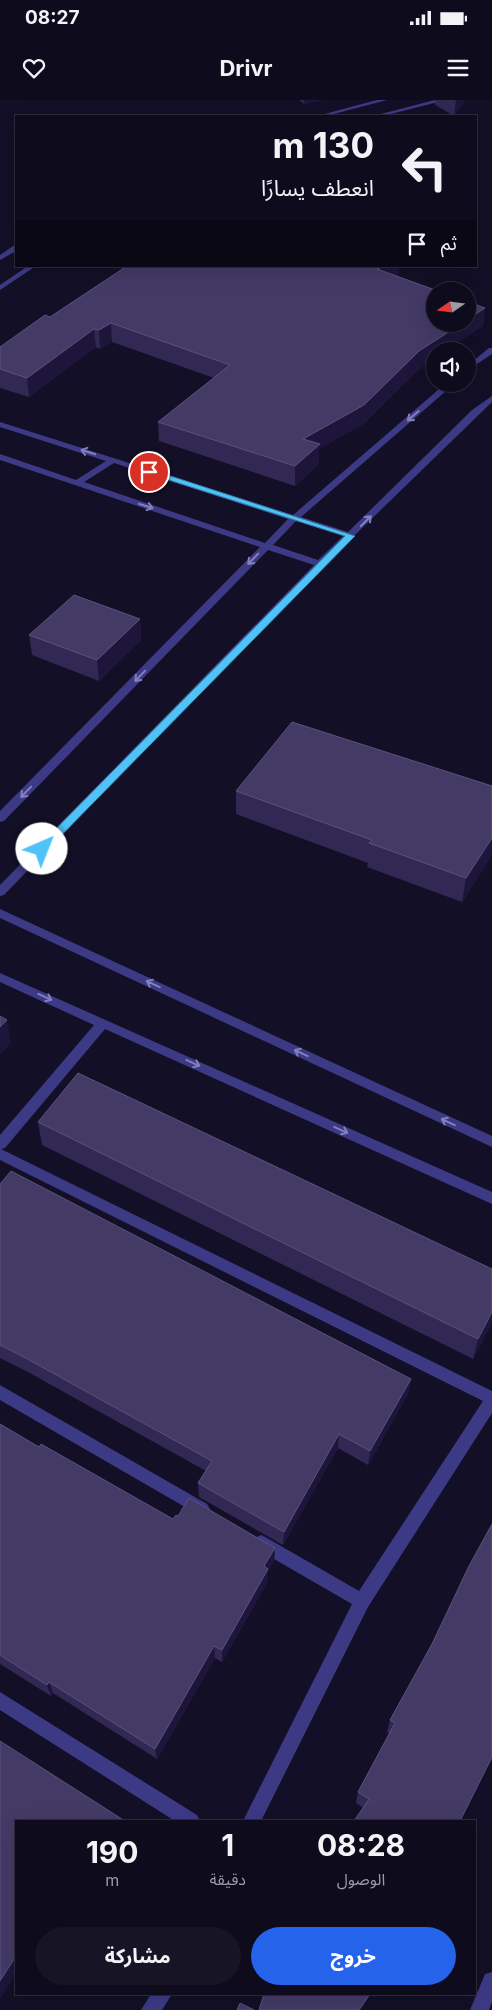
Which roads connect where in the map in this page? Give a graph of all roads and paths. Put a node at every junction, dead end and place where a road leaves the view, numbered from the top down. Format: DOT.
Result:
graph roads {
  1 [pos="384,100"];
  2 [pos="443,100"];
  3 [pos="324,115"];
  4 [pos="380,115"];
  5 [pos="15,249"];
  6 [pos="0,258"];
  7 [pos="32,267"];
  8 [pos="0,288"];
  9 [pos="492,350"];
  10 [pos="476,362"];
  11 [pos="441,392"];
  12 [pos="492,398"];
  13 [pos="0,424"];
  14 [pos="0,457"];
  15 [pos="113,460"];
  16 [pos="77,483"];
  17 [pos="294,518"];
  18 [pos="351,536"];
  19 [pos="266,546"];
  20 [pos="320,564"];
  21 [pos="0,818"];
  22 [pos="0,892"];
  23 [pos="0,913"];
  24 [pos="0,977"];
  25 [pos="103,1023"];
  26 [pos="492,1142"];
  27 [pos="0,1144"];
  28 [pos="0,1154"];
  29 [pos="492,1198"];
  30 [pos="0,1392"];
  31 [pos="492,1399"];
  32 [pos="216,1517"];
  33 [pos="250,1537"];
  34 [pos="362,1601"];
  35 [pos="0,1700"];
  36 [pos="189,1820"];
  37 [pos="252,1820"];
  38 [pos="492,1981"];
  39 [pos="162,1995"];
  40 [pos="150,2010"];
  41 [pos="479,2010"];
  1 -- 3 [label="street"];
  2 -- 4 [label="street"];
  5 -- 6 [label="street"];
  7 -- 8 [label="street"];
  9 -- 10 [label="street"];
  11 -- 17 [label="street, one-way"];
  18 -- 12 [label="street, one-way"];
  15 -- 13 [label="street, one-way"];
  14 -- 16 [label="street"];
  15 -- 16 [label="street"];
  15 -- 17 [label="street"];
  16 -- 19 [label="street, one-way"];
  17 -- 18 [label="street"];
  17 -- 19 [label="street"];
  18 -- 20 [label="street"];
  19 -- 20 [label="street"];
  19 -- 21 [label="street, one-way"];
  20 -- 22 [label="street"];
  26 -- 23 [label="street, one-way"];
  24 -- 25 [label="street, one-way"];
  25 -- 27 [label="street"];
  25 -- 29 [label="street, one-way"];
  28 -- 31 [label="street"];
  30 -- 32 [label="street"];
  31 -- 34 [label="street"];
  33 -- 34 [label="street"];
  34 -- 37 [label="street"];
  35 -- 36 [label="street"];
  38 -- 41 [label="street"];
  39 -- 40 [label="street"];
}
